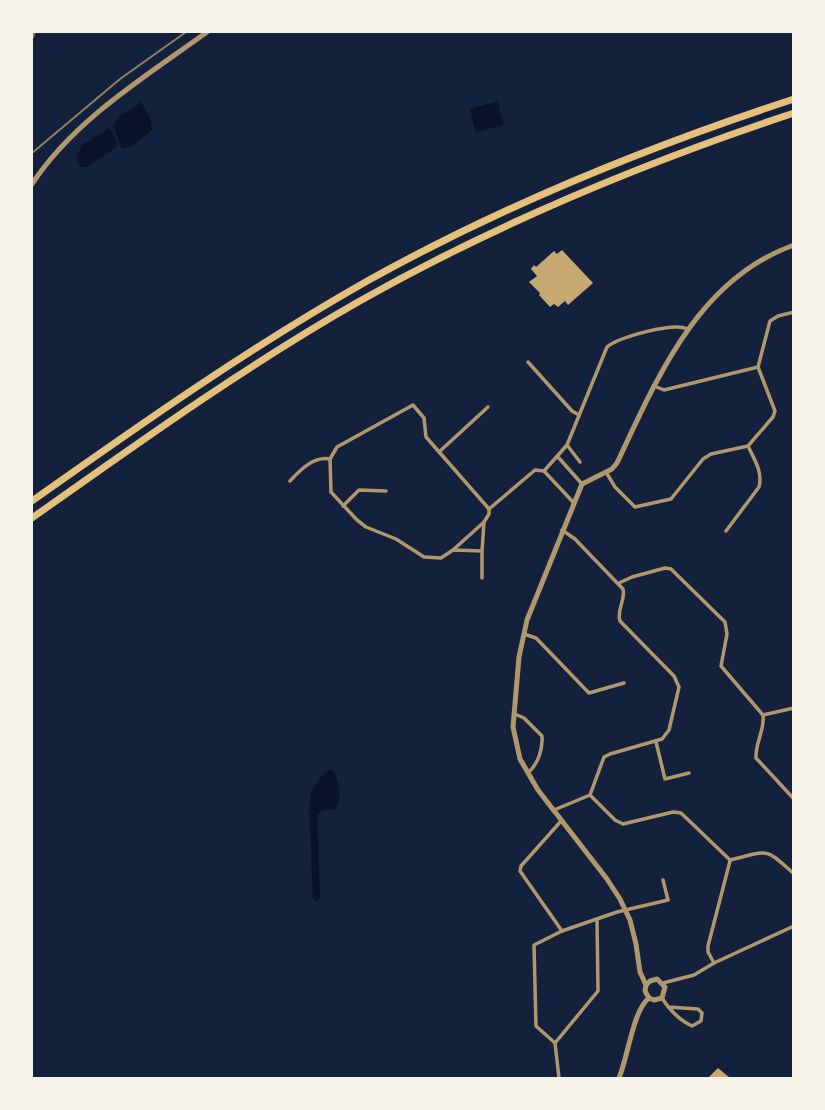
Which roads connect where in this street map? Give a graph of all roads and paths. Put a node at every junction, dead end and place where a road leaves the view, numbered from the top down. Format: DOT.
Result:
graph roads {
  1 [pos="207,32"];
  2 [pos="793,99"];
  3 [pos="793,113"];
  4 [pos="32,184"];
  5 [pos="793,245"];
  6 [pos="793,312"];
  7 [pos="687,329"];
  8 [pos="528,362"];
  9 [pos="758,367"];
  10 [pos="654,386"];
  11 [pos="488,407"];
  12 [pos="579,415"];
  13 [pos="567,446"];
  14 [pos="748,446"];
  15 [pos="439,452"];
  16 [pos="558,457"];
  17 [pos="330,459"];
  18 [pos="580,462"];
  19 [pos="544,471"];
  20 [pos="606,472"];
  21 [pos="290,481"];
  22 [pos="582,484"];
  23 [pos="386,491"];
  24 [pos="32,502"];
  25 [pos="573,502"];
  26 [pos="343,506"];
  27 [pos="489,509"];
  28 [pos="32,518"];
  29 [pos="484,522"];
  30 [pos="562,530"];
  31 [pos="726,531"];
  32 [pos="453,550"];
  33 [pos="482,551"];
  34 [pos="482,578"];
  35 [pos="619,583"];
  36 [pos="524,634"];
  37 [pos="624,683"];
  38 [pos="793,708"];
  39 [pos="513,714"];
  40 [pos="763,715"];
  41 [pos="656,742"];
  42 [pos="528,773"];
  43 [pos="689,773"];
  44 [pos="590,794"];
  45 [pos="793,799"];
  46 [pos="554,810"];
  47 [pos="562,820"];
  48 [pos="730,860"];
  49 [pos="793,874"];
  50 [pos="663,880"];
  51 [pos="625,910"];
  52 [pos="597,919"];
  53 [pos="793,926"];
  54 [pos="562,931"];
  55 [pos="714,963"];
  56 [pos="648,983"];
  57 [pos="663,983"];
  58 [pos="649,998"];
  59 [pos="662,998"];
  60 [pos="668,1007"];
  61 [pos="555,1043"];
  62 [pos="620,1078"];
  63 [pos="559,1079"];
  1 -- 4 [label="street"];
  2 -- 24 [label="highway"];
  3 -- 28 [label="highway"];
  5 -- 7 [label="street"];
  6 -- 9 [label="street"];
  7 -- 10 [label="street"];
  7 -- 12 [label="street"];
  8 -- 12 [label="street"];
  9 -- 10 [label="street"];
  9 -- 14 [label="street"];
  10 -- 20 [label="street"];
  11 -- 15 [label="street"];
  12 -- 13 [label="street"];
  13 -- 16 [label="street"];
  13 -- 18 [label="street"];
  14 -- 20 [label="street"];
  14 -- 31 [label="street"];
  15 -- 17 [label="street"];
  15 -- 27 [label="street"];
  16 -- 19 [label="street"];
  16 -- 22 [label="street"];
  17 -- 21 [label="street"];
  17 -- 26 [label="street"];
  19 -- 25 [label="street"];
  19 -- 27 [label="street"];
  20 -- 22 [label="street"];
  22 -- 25 [label="street"];
  23 -- 26 [label="street"];
  25 -- 30 [label="street"];
  26 -- 32 [label="street"];
  27 -- 29 [label="street"];
  29 -- 32 [label="street"];
  29 -- 33 [label="street"];
  30 -- 35 [label="street"];
  30 -- 36 [label="street"];
  32 -- 33 [label="street"];
  33 -- 34 [label="street"];
  35 -- 40 [label="street"];
  35 -- 41 [label="street"];
  36 -- 37 [label="street"];
  36 -- 39 [label="street"];
  38 -- 40 [label="street"];
  39 -- 42 [label="street"];
  39 -- 42 [label="street"];
  40 -- 45 [label="street"];
  41 -- 43 [label="street"];
  41 -- 44 [label="street"];
  42 -- 46 [label="street"];
  44 -- 46 [label="street"];
  44 -- 48 [label="street"];
  46 -- 47 [label="street"];
  47 -- 51 [label="street"];
  47 -- 54 [label="street"];
  48 -- 49 [label="street"];
  48 -- 55 [label="street"];
  50 -- 51 [label="street"];
  51 -- 52 [label="street"];
  51 -- 56 [label="street"];
  52 -- 54 [label="street"];
  52 -- 61 [label="street"];
  53 -- 55 [label="street"];
  54 -- 61 [label="street"];
  55 -- 57 [label="street"];
  56 -- 57 [label="street"];
  56 -- 58 [label="street"];
  57 -- 59 [label="street"];
  58 -- 59 [label="street"];
  58 -- 62 [label="street"];
  59 -- 60 [label="street"];
  60 -- 60 [label="street"];
  61 -- 63 [label="street"];
}
